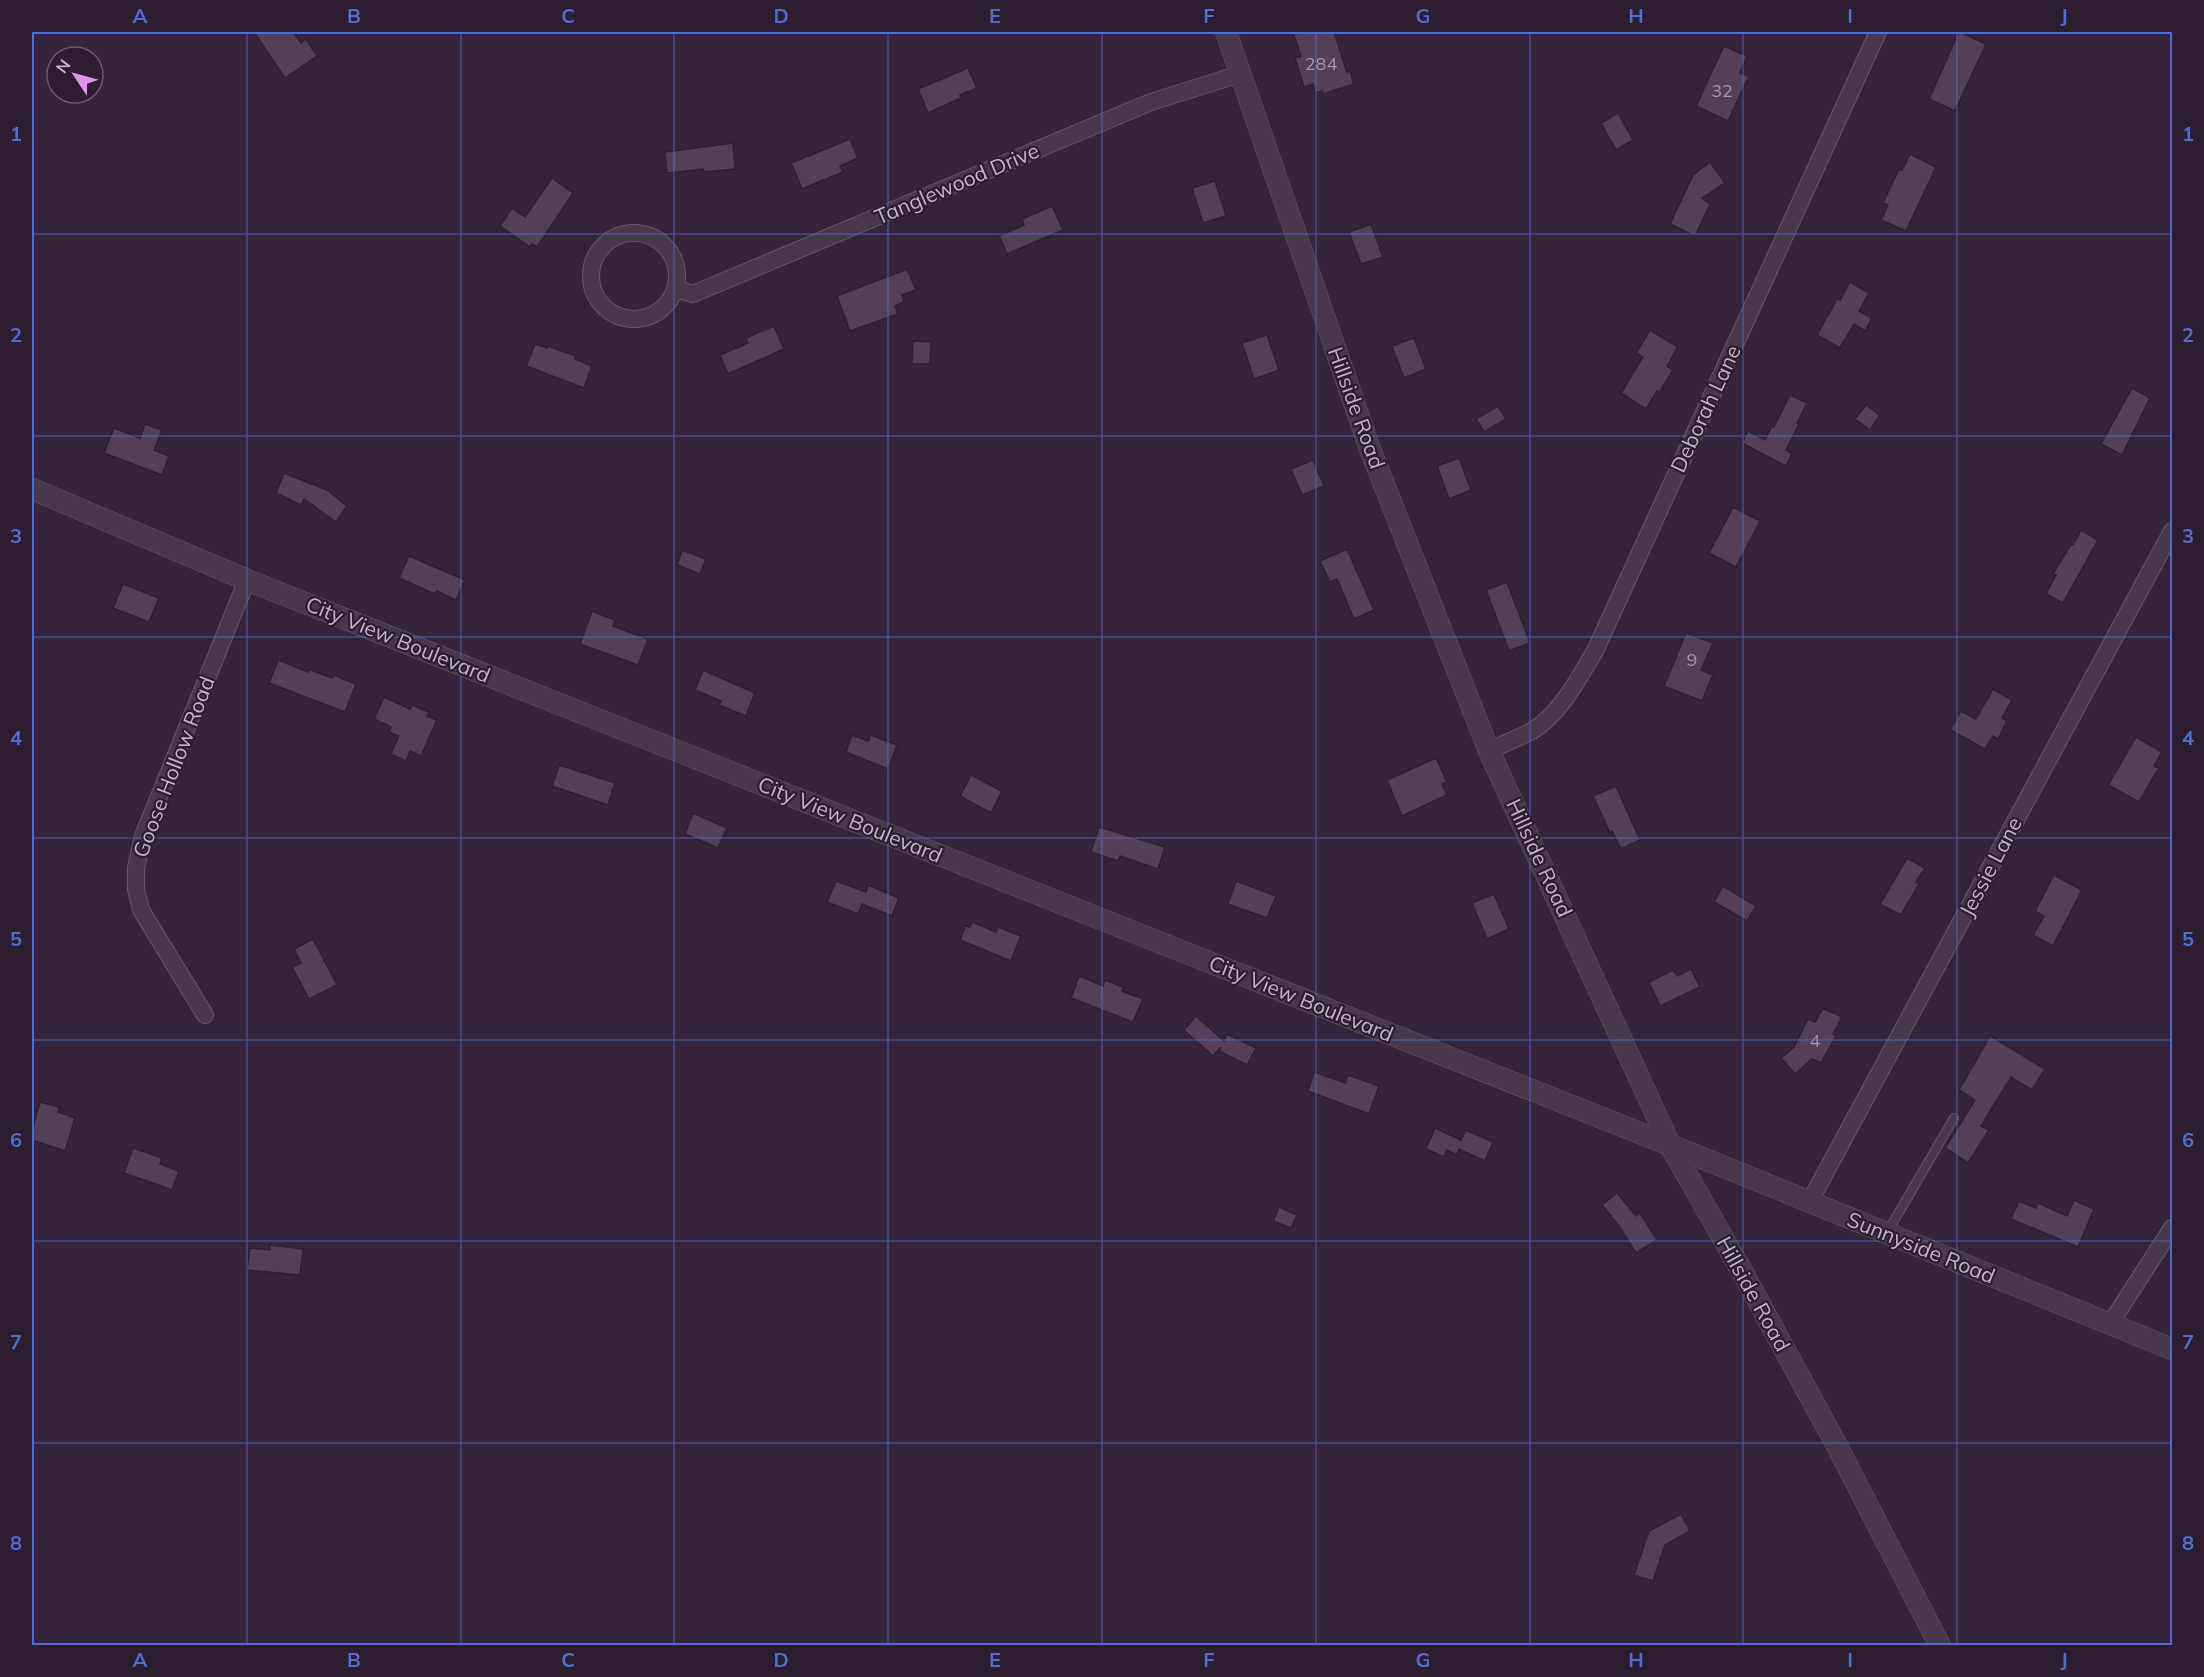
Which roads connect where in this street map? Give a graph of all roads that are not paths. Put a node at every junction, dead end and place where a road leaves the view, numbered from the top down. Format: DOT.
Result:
graph roads {
  1 [pos="1226,32"];
  2 [pos="1878,32"];
  3 [pos="1240,74"];
  4 [pos="676,290"];
  5 [pos="32,489"];
  6 [pos="2172,531"];
  7 [pos="247,580"];
  8 [pos="1489,751"];
  9 [pos="205,1015"];
  10 [pos="1953,1118"];
  11 [pos="1670,1145"];
  12 [pos="1809,1203"];
  13 [pos="2172,1228"];
  14 [pos="1886,1234"];
  15 [pos="2110,1324"];
  16 [pos="2172,1349"];
  17 [pos="1940,1646"];
  1 -- 3 [label="street, Hillside Road"];
  2 -- 8 [label="street, Deborah Lane"];
  3 -- 4 [label="street, Tanglewood Drive"];
  3 -- 8 [label="street, Hillside Road"];
  4 -- 4 [label="street"];
  5 -- 7 [label="street, City View Boulevard"];
  6 -- 12 [label="street, Jessie Lane"];
  7 -- 9 [label="street, Goose Hollow Road"];
  7 -- 11 [label="street, City View Boulevard"];
  8 -- 11 [label="street, Hillside Road"];
  10 -- 14 [label="lane"];
  11 -- 12 [label="street, Sunnyside Road"];
  11 -- 17 [label="street, Hillside Road"];
  12 -- 14 [label="street, Sunnyside Road"];
  13 -- 15 [label="street"];
  14 -- 15 [label="street, Sunnyside Road"];
  15 -- 16 [label="street, Sunnyside Road"];
}
